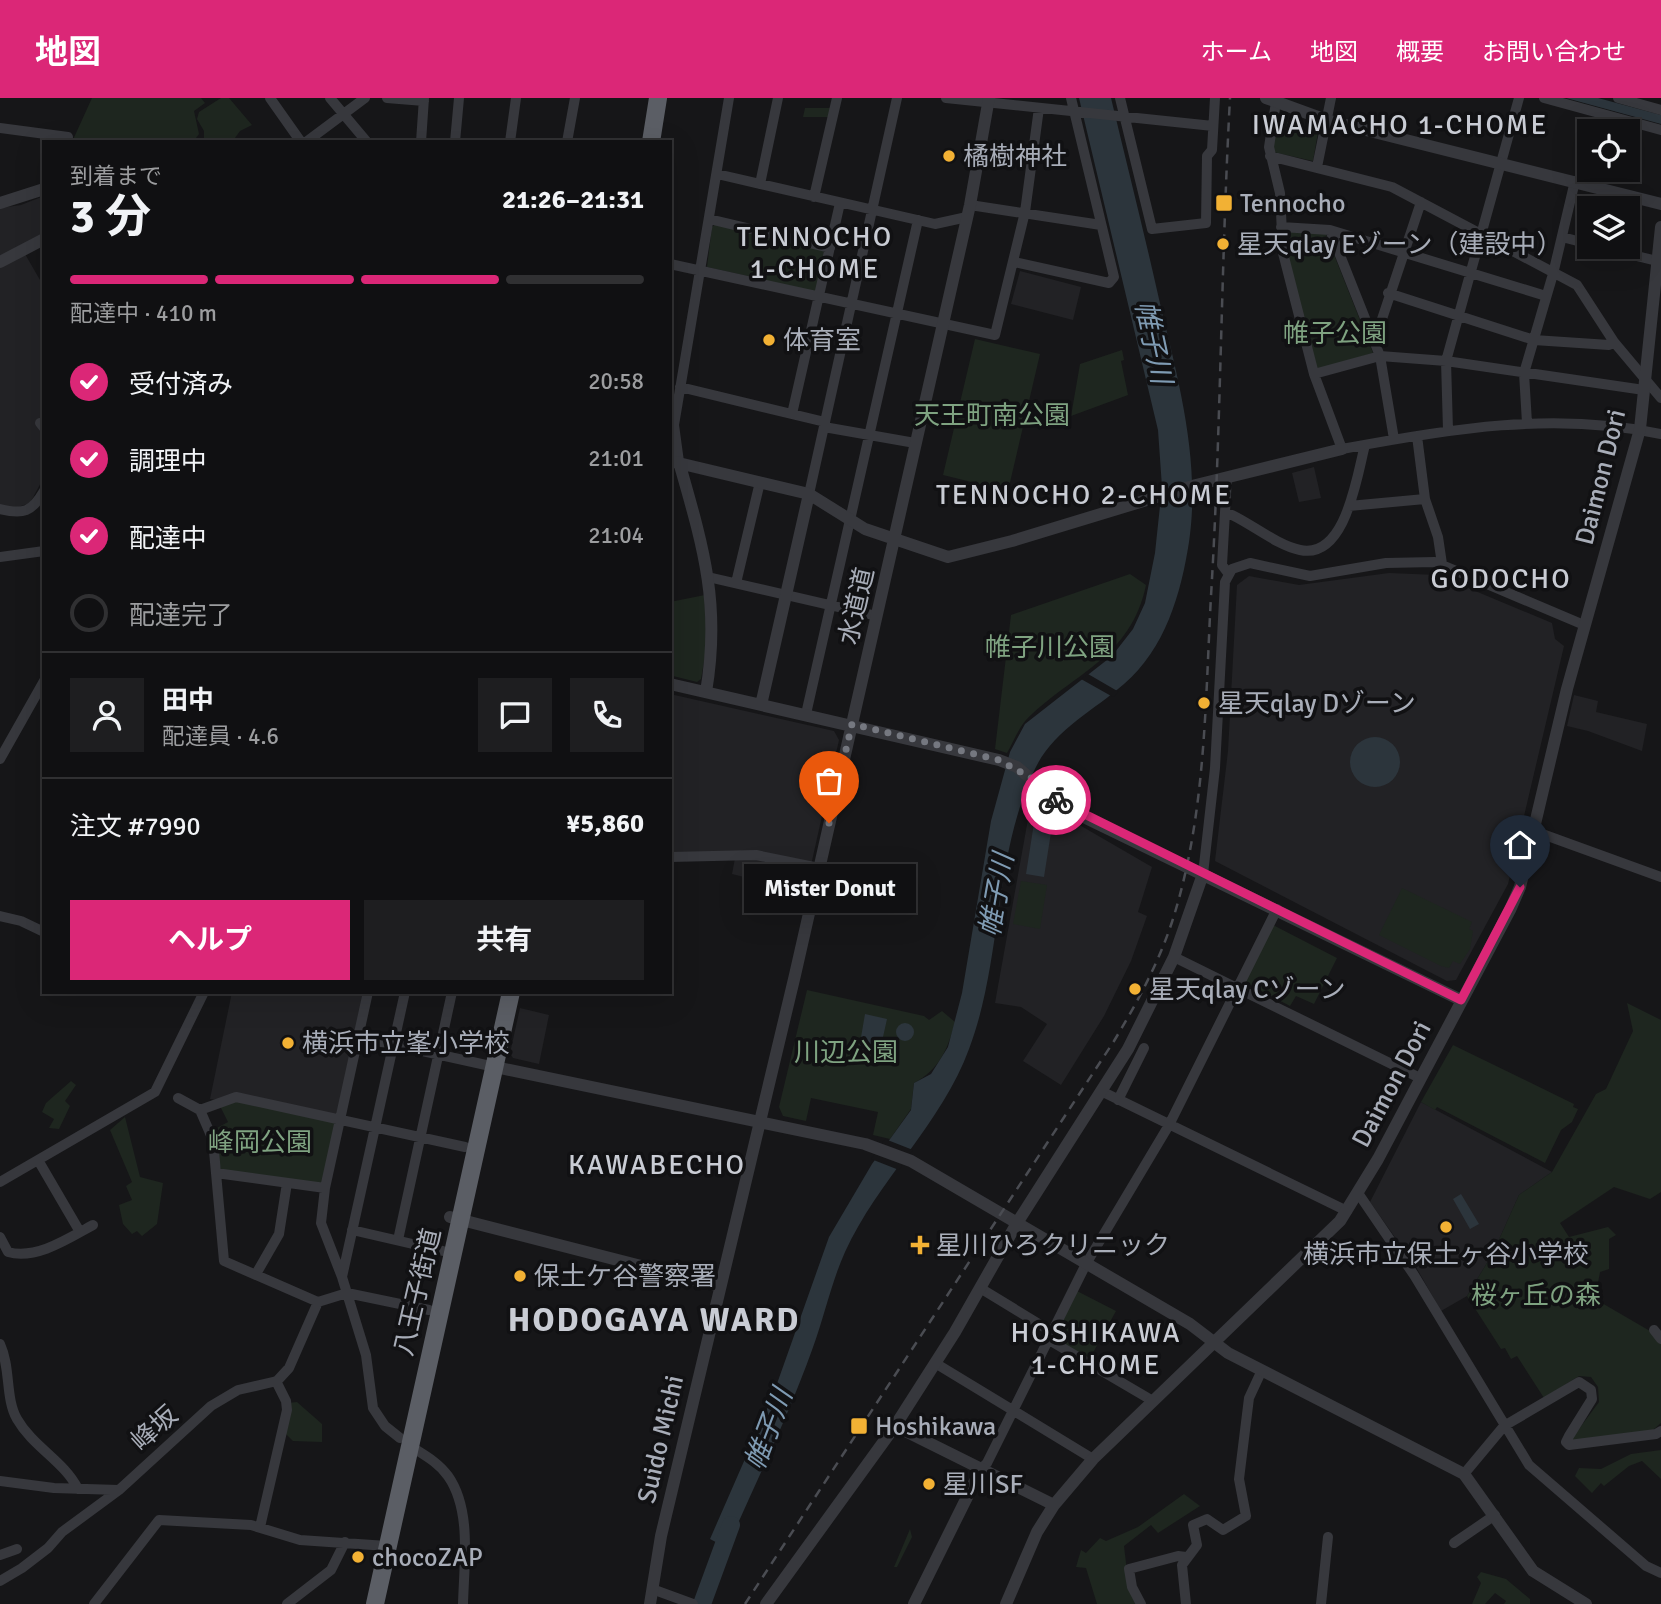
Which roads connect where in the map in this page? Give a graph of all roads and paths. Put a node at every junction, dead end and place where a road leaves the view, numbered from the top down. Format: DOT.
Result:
graph roads {
  1 [pos="270,98"];
  2 [pos="330,98"];
  3 [pos="365,98"];
  4 [pos="387,98"];
  5 [pos="459,98"];
  6 [pos="516,98"];
  7 [pos="575,98"];
  8 [pos="646,98"];
  9 [pos="658,98"];
  10 [pos="729,98"];
  11 [pos="778,98"];
  12 [pos="837,98"];
  13 [pos="897,98"];
  14 [pos="946,98"];
  15 [pos="1071,98"];
  16 [pos="1119,98"];
  17 [pos="1215,98"];
  18 [pos="1331,98"];
  19 [pos="1519,98"];
  20 [pos="1544,98"];
  21 [pos="1618,98"];
  22 [pos="424,100"];
  23 [pos="1271,100"];
  24 [pos="988,101"];
  25 [pos="1039,108"];
  26 [pos="1661,110"];
  27 [pos="1074,111"];
  28 [pos="343,113"];
  29 [pos="1123,116"];
  30 [pos="1326,120"];
  31 [pos="1213,126"];
  32 [pos="0,128"];
  33 [pos="1661,130"];
  34 [pos="68,137"];
  35 [pos="302,140"];
  36 [pos="307,140"];
  37 [pos="365,140"];
  38 [pos="421,140"];
  39 [pos="455,140"];
  40 [pos="510,140"];
  41 [pos="567,140"];
  42 [pos="639,140"];
  43 [pos="651,140"];
  44 [pos="1270,156"];
  45 [pos="1502,164"];
  46 [pos="1317,167"];
  47 [pos="717,174"];
  48 [pos="1575,181"];
  49 [pos="760,184"];
  50 [pos="42,190"];
  51 [pos="814,197"];
  52 [pos="1421,202"];
  53 [pos="0,203"];
  54 [pos="840,203"];
  55 [pos="1661,204"];
  56 [pos="873,210"];
  57 [pos="969,211"];
  58 [pos="1025,212"];
  59 [pos="709,219"];
  60 [pos="918,220"];
  61 [pos="1101,225"];
  62 [pos="1281,227"];
  63 [pos="1661,227"];
  64 [pos="1329,230"];
  65 [pos="1483,233"];
  66 [pos="1562,237"];
  67 [pos="42,240"];
  68 [pos="1577,241"];
  69 [pos="830,248"];
  70 [pos="1403,250"];
  71 [pos="1640,257"];
  72 [pos="1657,261"];
  73 [pos="0,262"];
  74 [pos="1014,262"];
  75 [pos="672,264"];
  76 [pos="701,270"];
  77 [pos="1472,273"];
  78 [pos="1553,274"];
  79 [pos="1388,293"];
  80 [pos="819,296"];
  81 [pos="1546,296"];
  82 [pos="852,303"];
  83 [pos="897,313"];
  84 [pos="1460,315"];
  85 [pos="943,323"];
  86 [pos="1374,340"];
  87 [pos="1534,341"];
  88 [pos="1614,342"];
  89 [pos="1380,356"];
  90 [pos="1446,361"];
  91 [pos="1524,373"];
  92 [pos="1314,374"];
  93 [pos="1644,384"];
  94 [pos="680,387"];
  95 [pos="1661,398"];
  96 [pos="792,414"];
  97 [pos="1527,423"];
  98 [pos="825,424"];
  99 [pos="1640,429"];
  100 [pos="1448,430"];
  101 [pos="1661,434"];
  102 [pos="870,436"];
  103 [pos="1417,436"];
  104 [pos="1394,439"];
  105 [pos="915,443"];
  106 [pos="1365,445"];
  107 [pos="1342,449"];
  108 [pos="675,461"];
  109 [pos="1227,477"];
  110 [pos="760,482"];
  111 [pos="42,494"];
  112 [pos="809,494"];
  113 [pos="1425,499"];
  114 [pos="1349,506"];
  115 [pos="0,509"];
  116 [pos="1224,514"];
  117 [pos="851,520"];
  118 [pos="894,539"];
  119 [pos="42,551"];
  120 [pos="0,557"];
  121 [pos="1442,564"];
  122 [pos="1228,573"];
  123 [pos="708,577"];
  124 [pos="736,583"];
  125 [pos="786,595"];
  126 [pos="831,606"];
  127 [pos="877,616"];
  128 [pos="1584,625"];
  129 [pos="42,684"];
  130 [pos="672,684"];
  131 [pos="706,692"];
  132 [pos="32,702"];
  133 [pos="42,705"];
  134 [pos="761,705"];
  135 [pos="806,714"];
  136 [pos="852,724"];
  137 [pos="1,753"];
  138 [pos="1534,831"];
  139 [pos="672,857"];
  140 [pos="819,868"];
  141 [pos="1203,874"];
  142 [pos="1661,877"];
  143 [pos="1277,909"];
  144 [pos="0,916"];
  145 [pos="42,931"];
  146 [pos="1174,957"];
  147 [pos="1236,988"];
  148 [pos="203,994"];
  149 [pos="368,994"];
  150 [pos="405,994"];
  151 [pos="452,994"];
  152 [pos="499,994"];
  153 [pos="510,994"];
  154 [pos="1461,1000"];
  155 [pos="359,1037"];
  156 [pos="393,1045"];
  157 [pos="1144,1048"];
  158 [pos="439,1055"];
  159 [pos="489,1067"];
  160 [pos="1420,1078"];
  161 [pos="1101,1091"];
  162 [pos="178,1098"];
  163 [pos="1118,1100"];
  164 [pos="200,1110"];
  165 [pos="340,1119"];
  166 [pos="760,1122"];
  167 [pos="1169,1125"];
  168 [pos="375,1127"];
  169 [pos="421,1137"];
  170 [pos="465,1147"];
  171 [pos="38,1160"];
  172 [pos="216,1173"];
  173 [pos="0,1182"];
  174 [pos="287,1183"];
  175 [pos="325,1188"];
  176 [pos="1358,1194"];
  177 [pos="1347,1211"];
  178 [pos="455,1218"];
  179 [pos="1017,1223"];
  180 [pos="93,1224"];
  181 [pos="352,1230"];
  182 [pos="80,1232"];
  183 [pos="0,1237"];
  184 [pos="398,1240"];
  185 [pos="443,1251"];
  186 [pos="1086,1264"];
  187 [pos="256,1274"];
  188 [pos="342,1277"];
  189 [pos="719,1286"];
  190 [pos="979,1288"];
  191 [pos="347,1293"];
  192 [pos="318,1302"];
  193 [pos="429,1310"];
  194 [pos="1051,1336"];
  195 [pos="1215,1342"];
  196 [pos="0,1344"];
  197 [pos="935,1363"];
  198 [pos="1262,1370"];
  199 [pos="276,1381"];
  200 [pos="1153,1401"];
  201 [pos="1013,1410"];
  202 [pos="895,1426"];
  203 [pos="1504,1426"];
  204 [pos="1661,1430"];
  205 [pos="405,1442"];
  206 [pos="1093,1460"];
  207 [pos="981,1469"];
  208 [pos="1464,1474"];
  209 [pos="0,1481"];
  210 [pos="78,1489"];
  211 [pos="119,1490"];
  212 [pos="1054,1505"];
  213 [pos="1495,1515"];
  214 [pos="260,1527"];
  215 [pos="1328,1537"];
  216 [pos="345,1542"];
  217 [pos="1454,1543"];
  218 [pos="382,1545"];
  219 [pos="17,1549"];
  220 [pos="0,1555"];
  221 [pos="1186,1557"];
  222 [pos="1661,1573"];
  223 [pos="0,1581"];
  224 [pos="652,1589"];
  225 [pos="94,1604"];
  226 [pos="287,1604"];
  227 [pos="363,1604"];
  228 [pos="375,1604"];
  229 [pos="463,1604"];
  230 [pos="650,1604"];
  231 [pos="694,1604"];
  232 [pos="766,1604"];
  233 [pos="914,1604"];
  234 [pos="1006,1604"];
  235 [pos="1142,1604"];
  236 [pos="1186,1604"];
  237 [pos="1321,1604"];
  238 [pos="1586,1604"];
  1 -- 35 [label="street"];
  2 -- 28 [label="street"];
  3 -- 28 [label="street"];
  4 -- 22 [label="street"];
  5 -- 39 [label="street"];
  6 -- 40 [label="street"];
  7 -- 41 [label="street"];
  8 -- 42 [label="highway"];
  9 -- 43 [label="highway"];
  10 -- 47 [label="street"];
  11 -- 49 [label="street"];
  12 -- 51 [label="street"];
  13 -- 56 [label="street"];
  14 -- 24 [label="street"];
  15 -- 27 [label="street"];
  16 -- 29 [label="street"];
  17 -- 31 [label="street"];
  18 -- 30 [label="street"];
  19 -- 45 [label="street"];
  20 -- 33 [label="street"];
  21 -- 26 [label="street"];
  22 -- 38 [label="street"];
  23 -- 30 [label="street"];
  23 -- 44 [label="street"];
  24 -- 25 [label="street"];
  24 -- 57 [label="street, 水道道"];
  25 -- 27 [label="street"];
  25 -- 58 [label="street"];
  27 -- 29 [label="street"];
  27 -- 61 [label="street"];
  28 -- 36 [label="street"];
  28 -- 37 [label="street"];
  29 -- 31 [label="street"];
  29 -- 31 [label="street"];
  30 -- 45 [label="street"];
  30 -- 46 [label="street"];
  32 -- 34 [label="street"];
  44 -- 46 [label="street"];
  44 -- 62 [label="street"];
  45 -- 48 [label="street"];
  45 -- 65 [label="street"];
  46 -- 52 [label="street"];
  47 -- 49 [label="street"];
  47 -- 59 [label="street"];
  48 -- 55 [label="street"];
  48 -- 66 [label="street"];
  49 -- 51 [label="street"];
  50 -- 53 [label="street"];
  51 -- 54 [label="street"];
  52 -- 65 [label="street"];
  52 -- 70 [label="street"];
  54 -- 56 [label="street"];
  54 -- 69 [label="street"];
  56 -- 60 [label="street"];
  56 -- 82 [label="street"];
  57 -- 58 [label="street"];
  57 -- 60 [label="street"];
  57 -- 85 [label="street, 水道道"];
  58 -- 61 [label="street"];
  58 -- 74 [label="street"];
  59 -- 69 [label="street"];
  59 -- 76 [label="street"];
  60 -- 83 [label="street"];
  61 -- 74 [label="street"];
  62 -- 64 [label="street"];
  62 -- 92 [label="street"];
  63 -- 72 [label="street, Daimon Dori"];
  64 -- 70 [label="street"];
  64 -- 86 [label="street"];
  65 -- 77 [label="street"];
  65 -- 78 [label="street"];
  66 -- 68 [label="street"];
  66 -- 78 [label="street"];
  67 -- 73 [label="street"];
  69 -- 80 [label="street"];
  70 -- 77 [label="street"];
  70 -- 79 [label="street"];
  71 -- 72 [label="street"];
  72 -- 93 [label="street, Daimon Dori"];
  74 -- 85 [label="street"];
  75 -- 76 [label="street"];
  76 -- 80 [label="street"];
  76 -- 94 [label="street"];
  77 -- 81 [label="street"];
  77 -- 84 [label="street"];
  78 -- 81 [label="street"];
  78 -- 88 [label="street"];
  79 -- 84 [label="street"];
  79 -- 86 [label="street"];
  80 -- 82 [label="street"];
  80 -- 96 [label="street"];
  81 -- 87 [label="street"];
  82 -- 83 [label="street"];
  82 -- 98 [label="street"];
  83 -- 85 [label="street"];
  83 -- 102 [label="street"];
  84 -- 87 [label="street"];
  84 -- 90 [label="street"];
  85 -- 105 [label="street, 水道道"];
  86 -- 89 [label="street"];
  87 -- 88 [label="street"];
  87 -- 91 [label="street"];
  88 -- 93 [label="street"];
  89 -- 90 [label="street"];
  89 -- 92 [label="street"];
  89 -- 104 [label="street"];
  90 -- 91 [label="street"];
  90 -- 100 [label="street"];
  91 -- 93 [label="street"];
  91 -- 97 [label="street"];
  92 -- 107 [label="street"];
  93 -- 95 [label="street"];
  93 -- 99 [label="street, Daimon Dori"];
  94 -- 96 [label="street"];
  94 -- 108 [label="street"];
  96 -- 98 [label="street"];
  97 -- 99 [label="street"];
  97 -- 100 [label="street"];
  98 -- 102 [label="street"];
  98 -- 112 [label="street"];
  99 -- 101 [label="street"];
  99 -- 128 [label="street, Daimon Dori"];
  100 -- 103 [label="street"];
  102 -- 105 [label="street"];
  102 -- 117 [label="street"];
  103 -- 104 [label="street"];
  103 -- 113 [label="street"];
  104 -- 106 [label="street"];
  105 -- 118 [label="street, 水道道"];
  106 -- 107 [label="street"];
  106 -- 114 [label="street"];
  107 -- 109 [label="street"];
  108 -- 110 [label="street"];
  108 -- 123 [label="street"];
  109 -- 116 [label="street"];
  109 -- 118 [label="street"];
  110 -- 112 [label="street"];
  110 -- 124 [label="street"];
  111 -- 115 [label="street"];
  112 -- 117 [label="street"];
  112 -- 125 [label="street"];
  113 -- 114 [label="street"];
  113 -- 121 [label="street"];
  114 -- 116 [label="street"];
  116 -- 122 [label="street"];
  117 -- 118 [label="street"];
  117 -- 126 [label="street"];
  118 -- 127 [label="street, 水道道"];
  119 -- 120 [label="street"];
  121 -- 122 [label="street"];
  121 -- 128 [label="street"];
  122 -- 141 [label="street"];
  123 -- 124 [label="street"];
  123 -- 131 [label="street"];
  124 -- 125 [label="street"];
  125 -- 126 [label="street"];
  125 -- 134 [label="street"];
  126 -- 127 [label="street"];
  126 -- 135 [label="street"];
  127 -- 136 [label="street, 水道道"];
  128 -- 138 [label="street, Daimon Dori"];
  129 -- 132 [label="street"];
  130 -- 131 [label="street"];
  131 -- 134 [label="street"];
  132 -- 133 [label="street"];
  132 -- 137 [label="street"];
  134 -- 135 [label="street"];
  135 -- 136 [label="street"];
  136 -- 140 [label="street, 水道道"];
  136 -- 141 [label="street"];
  138 -- 142 [label="street"];
  138 -- 154 [label="street, Daimon Dori"];
  139 -- 140 [label="street"];
  140 -- 166 [label="street, 水道道"];
  141 -- 143 [label="street"];
  141 -- 146 [label="street"];
  143 -- 147 [label="street"];
  143 -- 154 [label="street"];
  144 -- 145 [label="street"];
  146 -- 147 [label="street"];
  146 -- 161 [label="street"];
  147 -- 160 [label="street"];
  147 -- 167 [label="street"];
  148 -- 171 [label="street"];
  149 -- 155 [label="street"];
  150 -- 156 [label="street"];
  151 -- 158 [label="street"];
  152 -- 159 [label="highway, 八王子街道"];
  153 -- 159 [label="highway, 八王子街道"];
  154 -- 160 [label="street, Daimon Dori"];
  155 -- 156 [label="street"];
  155 -- 165 [label="street"];
  156 -- 158 [label="street"];
  156 -- 168 [label="street"];
  157 -- 163 [label="street"];
  158 -- 159 [label="street"];
  158 -- 169 [label="street"];
  159 -- 166 [label="street"];
  159 -- 170 [label="highway, 八王子街道"];
  159 -- 178 [label="highway, 八王子街道"];
  160 -- 176 [label="street, Daimon Dori"];
  161 -- 163 [label="street"];
  161 -- 179 [label="street"];
  162 -- 164 [label="street"];
  163 -- 167 [label="street"];
  164 -- 165 [label="street"];
  164 -- 172 [label="street"];
  165 -- 168 [label="street"];
  165 -- 175 [label="street"];
  166 -- 179 [label="street"];
  166 -- 189 [label="street, Suido Michi"];
  167 -- 177 [label="street"];
  167 -- 186 [label="street"];
  168 -- 169 [label="street"];
  168 -- 181 [label="street"];
  169 -- 170 [label="street"];
  169 -- 184 [label="street"];
  170 -- 178 [label="highway, 八王子街道"];
  171 -- 173 [label="street"];
  171 -- 182 [label="street"];
  172 -- 174 [label="street"];
  172 -- 187 [label="street"];
  174 -- 175 [label="street"];
  174 -- 187 [label="street"];
  175 -- 188 [label="street"];
  176 -- 177 [label="street, Daimon Dori"];
  176 -- 203 [label="street"];
  177 -- 195 [label="street, Daimon Dori"];
  178 -- 185 [label="highway, 八王子街道"];
  178 -- 189 [label="street"];
  178 -- 205 [label="highway, 八王子街道"];
  179 -- 186 [label="street"];
  179 -- 190 [label="street"];
  180 -- 182 [label="street"];
  181 -- 184 [label="street"];
  181 -- 188 [label="street"];
  182 -- 183 [label="street"];
  184 -- 185 [label="street"];
  185 -- 193 [label="highway, 八王子街道"];
  186 -- 194 [label="street"];
  186 -- 195 [label="street"];
  187 -- 192 [label="street"];
  188 -- 191 [label="street"];
  189 -- 224 [label="street, Suido Michi"];
  190 -- 194 [label="street"];
  190 -- 197 [label="street"];
  191 -- 192 [label="street"];
  191 -- 193 [label="street"];
  191 -- 205 [label="street"];
  192 -- 199 [label="street"];
  193 -- 205 [label="highway, 八王子街道"];
  194 -- 200 [label="street"];
  194 -- 201 [label="street"];
  195 -- 198 [label="street"];
  195 -- 200 [label="street, Daimon Dori"];
  196 -- 210 [label="street"];
  197 -- 201 [label="street"];
  197 -- 202 [label="street"];
  198 -- 208 [label="street"];
  198 -- 221 [label="street"];
  199 -- 211 [label="street, 峰坂"];
  199 -- 214 [label="street"];
  200 -- 206 [label="street, Daimon Dori"];
  201 -- 206 [label="street"];
  201 -- 207 [label="street"];
  202 -- 207 [label="street"];
  202 -- 232 [label="street"];
  203 -- 204 [label="street"];
  203 -- 208 [label="street"];
  203 -- 222 [label="street"];
  205 -- 218 [label="highway, 八王子街道"];
  205 -- 229 [label="street"];
  206 -- 212 [label="street, Daimon Dori"];
  207 -- 212 [label="street"];
  207 -- 233 [label="street"];
  208 -- 213 [label="street"];
  209 -- 210 [label="street"];
  210 -- 211 [label="street"];
  211 -- 223 [label="street, 峰坂"];
  212 -- 234 [label="street, Daimon Dori"];
  213 -- 217 [label="street"];
  213 -- 238 [label="street"];
  214 -- 216 [label="street"];
  214 -- 225 [label="street"];
  215 -- 237 [label="street"];
  216 -- 218 [label="street"];
  216 -- 226 [label="street"];
  218 -- 227 [label="highway, 八王子街道"];
  218 -- 228 [label="highway, 八王子街道"];
  219 -- 220 [label="street"];
  221 -- 235 [label="street"];
  221 -- 236 [label="street"];
  224 -- 230 [label="street, Suido Michi"];
  224 -- 231 [label="street"];
}
